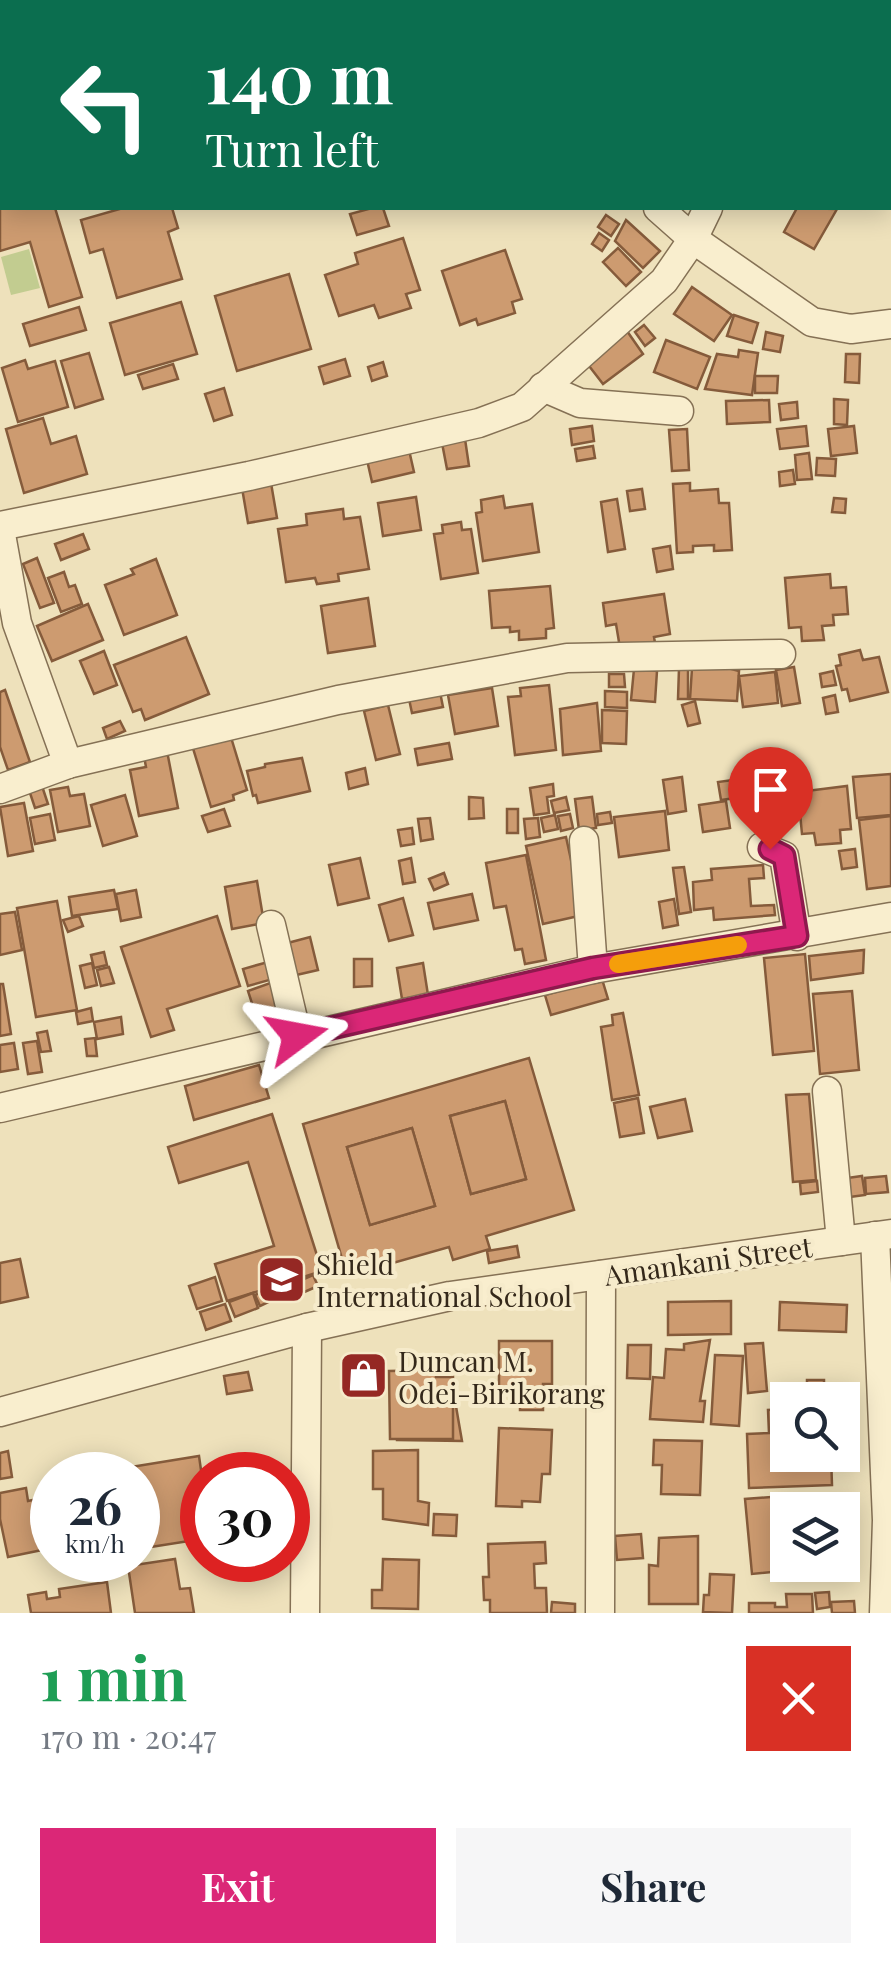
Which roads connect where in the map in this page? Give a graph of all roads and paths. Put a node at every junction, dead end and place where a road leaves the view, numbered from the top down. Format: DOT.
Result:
graph roads {
  1 [pos="660,210"];
  2 [pos="707,210"];
  3 [pos="693,239"];
  4 [pos="891,324"];
  5 [pos="543,387"];
  6 [pos="678,410"];
  7 [pos="0,528"];
  8 [pos="8,626"];
  9 [pos="781,654"];
  10 [pos="68,764"];
  11 [pos="0,789"];
  12 [pos="584,840"];
  13 [pos="762,846"];
  14 [pos="891,917"];
  15 [pos="271,925"];
  16 [pos="797,936"];
  17 [pos="593,968"];
  18 [pos="297,1036"];
  19 [pos="827,1091"];
  20 [pos="0,1108"];
  21 [pos="883,1235"];
  22 [pos="841,1241"];
  23 [pos="601,1275"];
  24 [pos="307,1328"];
  25 [pos="0,1412"];
  26 [pos="889,1520"];
  27 [pos="304,1613"];
  28 [pos="600,1613"];
  29 [pos="884,1613"];
  1 -- 3 [label="street"];
  2 -- 3 [label="street"];
  3 -- 4 [label="street"];
  3 -- 5 [label="street"];
  5 -- 6 [label="street"];
  5 -- 7 [label="street"];
  7 -- 8 [label="street"];
  8 -- 10 [label="street"];
  9 -- 10 [label="street"];
  10 -- 11 [label="street"];
  12 -- 17 [label="street"];
  13 -- 16 [label="street"];
  14 -- 16 [label="street"];
  15 -- 18 [label="street"];
  16 -- 17 [label="street"];
  17 -- 18 [label="street"];
  18 -- 20 [label="street"];
  19 -- 22 [label="street"];
  21 -- 22 [label="street, Amankani Street"];
  21 -- 26 [label="street"];
  22 -- 23 [label="street, Amankani Street"];
  23 -- 24 [label="street, Amankani Street"];
  23 -- 28 [label="street"];
  24 -- 25 [label="street, Amankani Street"];
  24 -- 27 [label="street"];
  26 -- 29 [label="street"];
}
